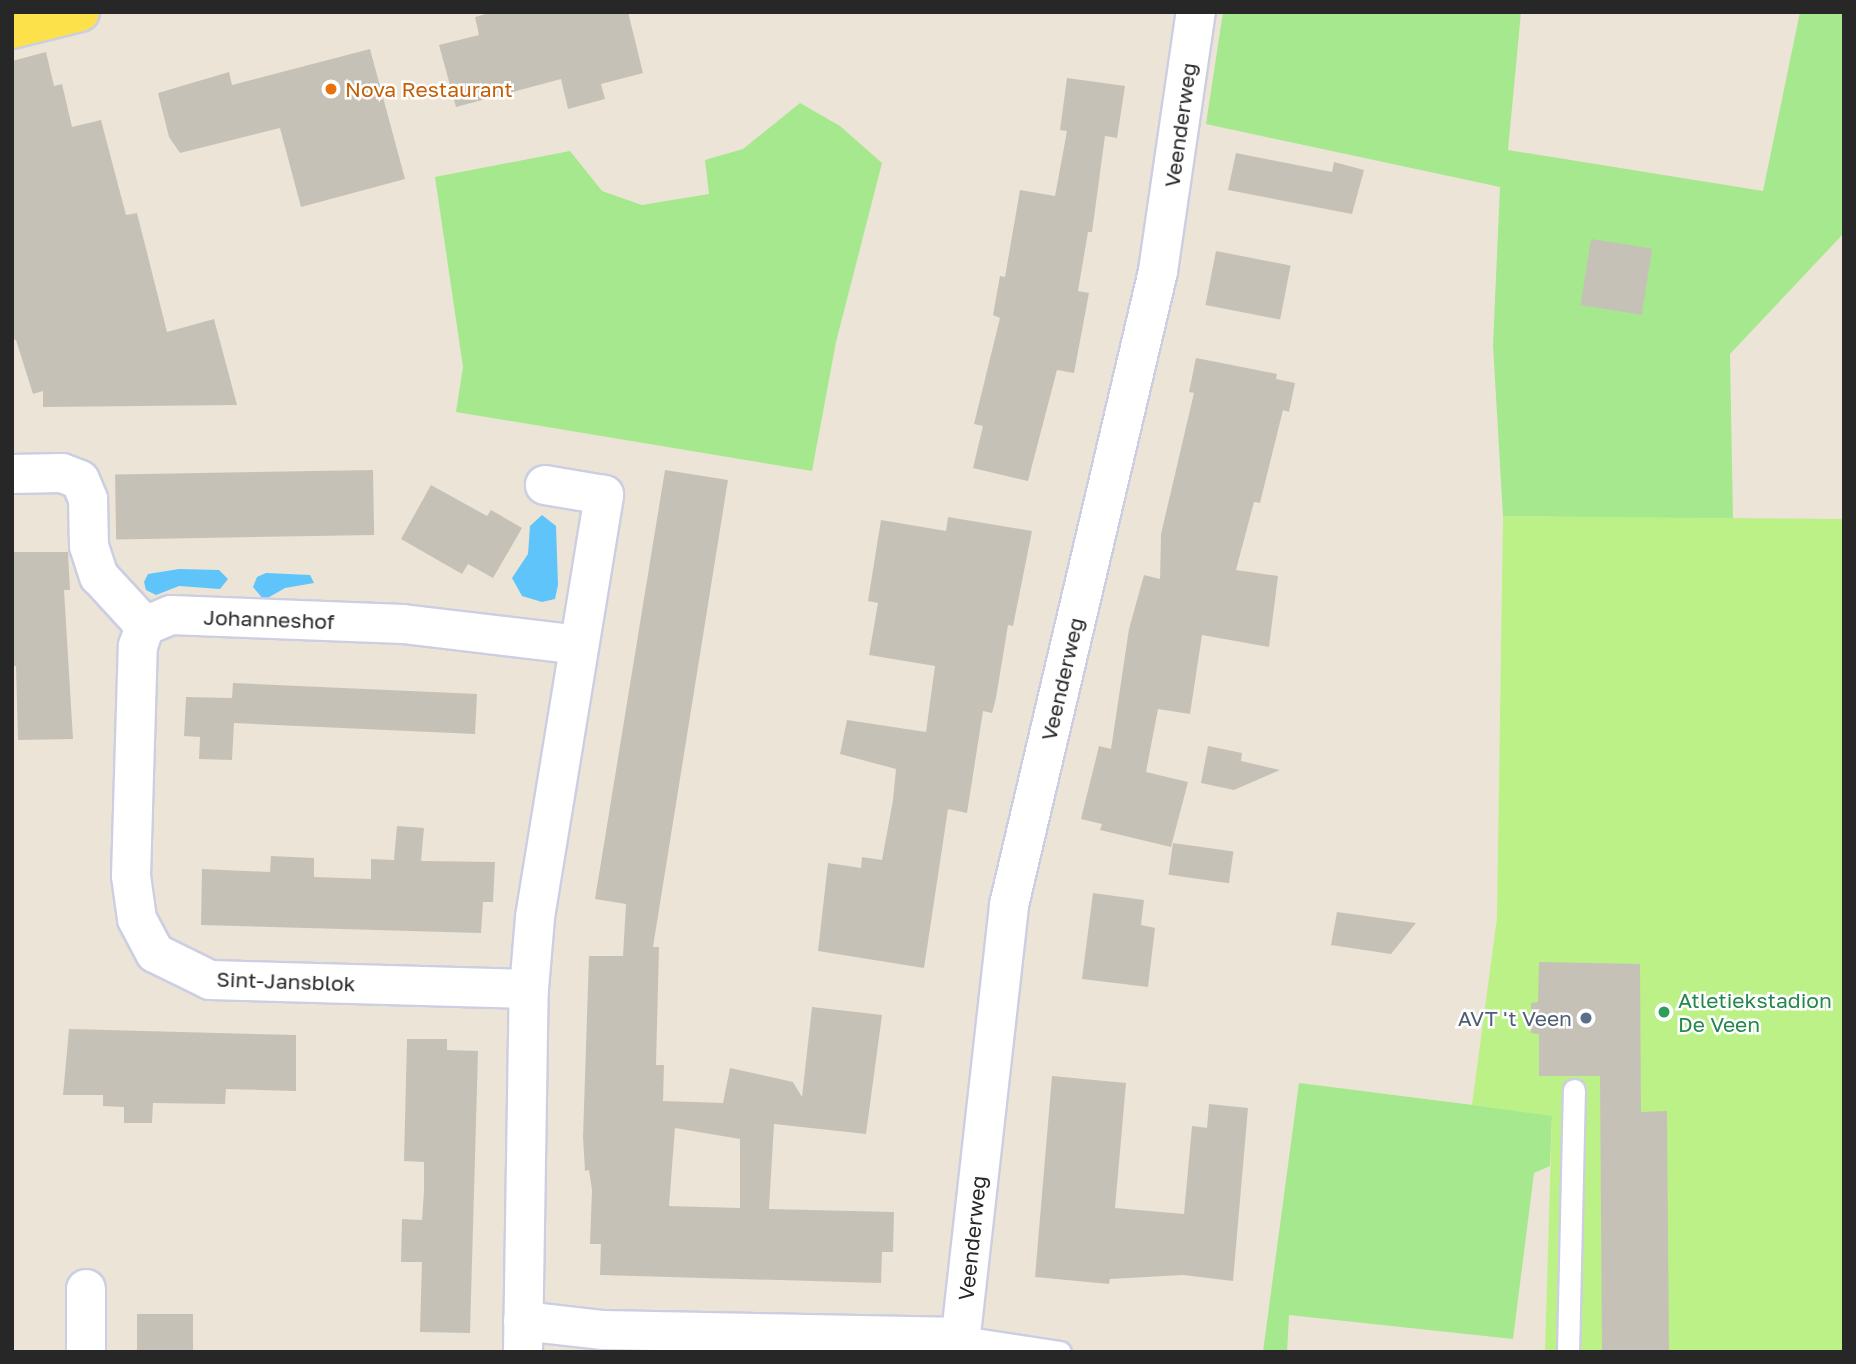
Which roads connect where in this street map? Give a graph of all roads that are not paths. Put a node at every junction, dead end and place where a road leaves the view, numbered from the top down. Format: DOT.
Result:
graph roads {
  1 [pos="80,12"];
  2 [pos="1196,12"];
  3 [pos="12,29"];
  4 [pos="12,474"];
  5 [pos="545,485"];
  6 [pos="145,626"];
  7 [pos="579,645"];
  8 [pos="529,989"];
  9 [pos="1574,1090"];
  10 [pos="86,1289"];
  11 [pos="523,1336"];
  12 [pos="960,1344"];
  13 [pos="86,1352"];
  14 [pos="1060,1352"];
  15 [pos="1569,1352"];
  1 -- 3 [label="main road"];
  2 -- 12 [label="street, Veenderweg"];
  4 -- 6 [label="street"];
  5 -- 7 [label="street"];
  6 -- 7 [label="street, Johanneshof"];
  6 -- 8 [label="street, Sint-Jansblok"];
  7 -- 8 [label="street"];
  8 -- 11 [label="street"];
  9 -- 15 [label="lane"];
  10 -- 13 [label="street"];
  11 -- 12 [label="street"];
  12 -- 14 [label="lane"];
}
